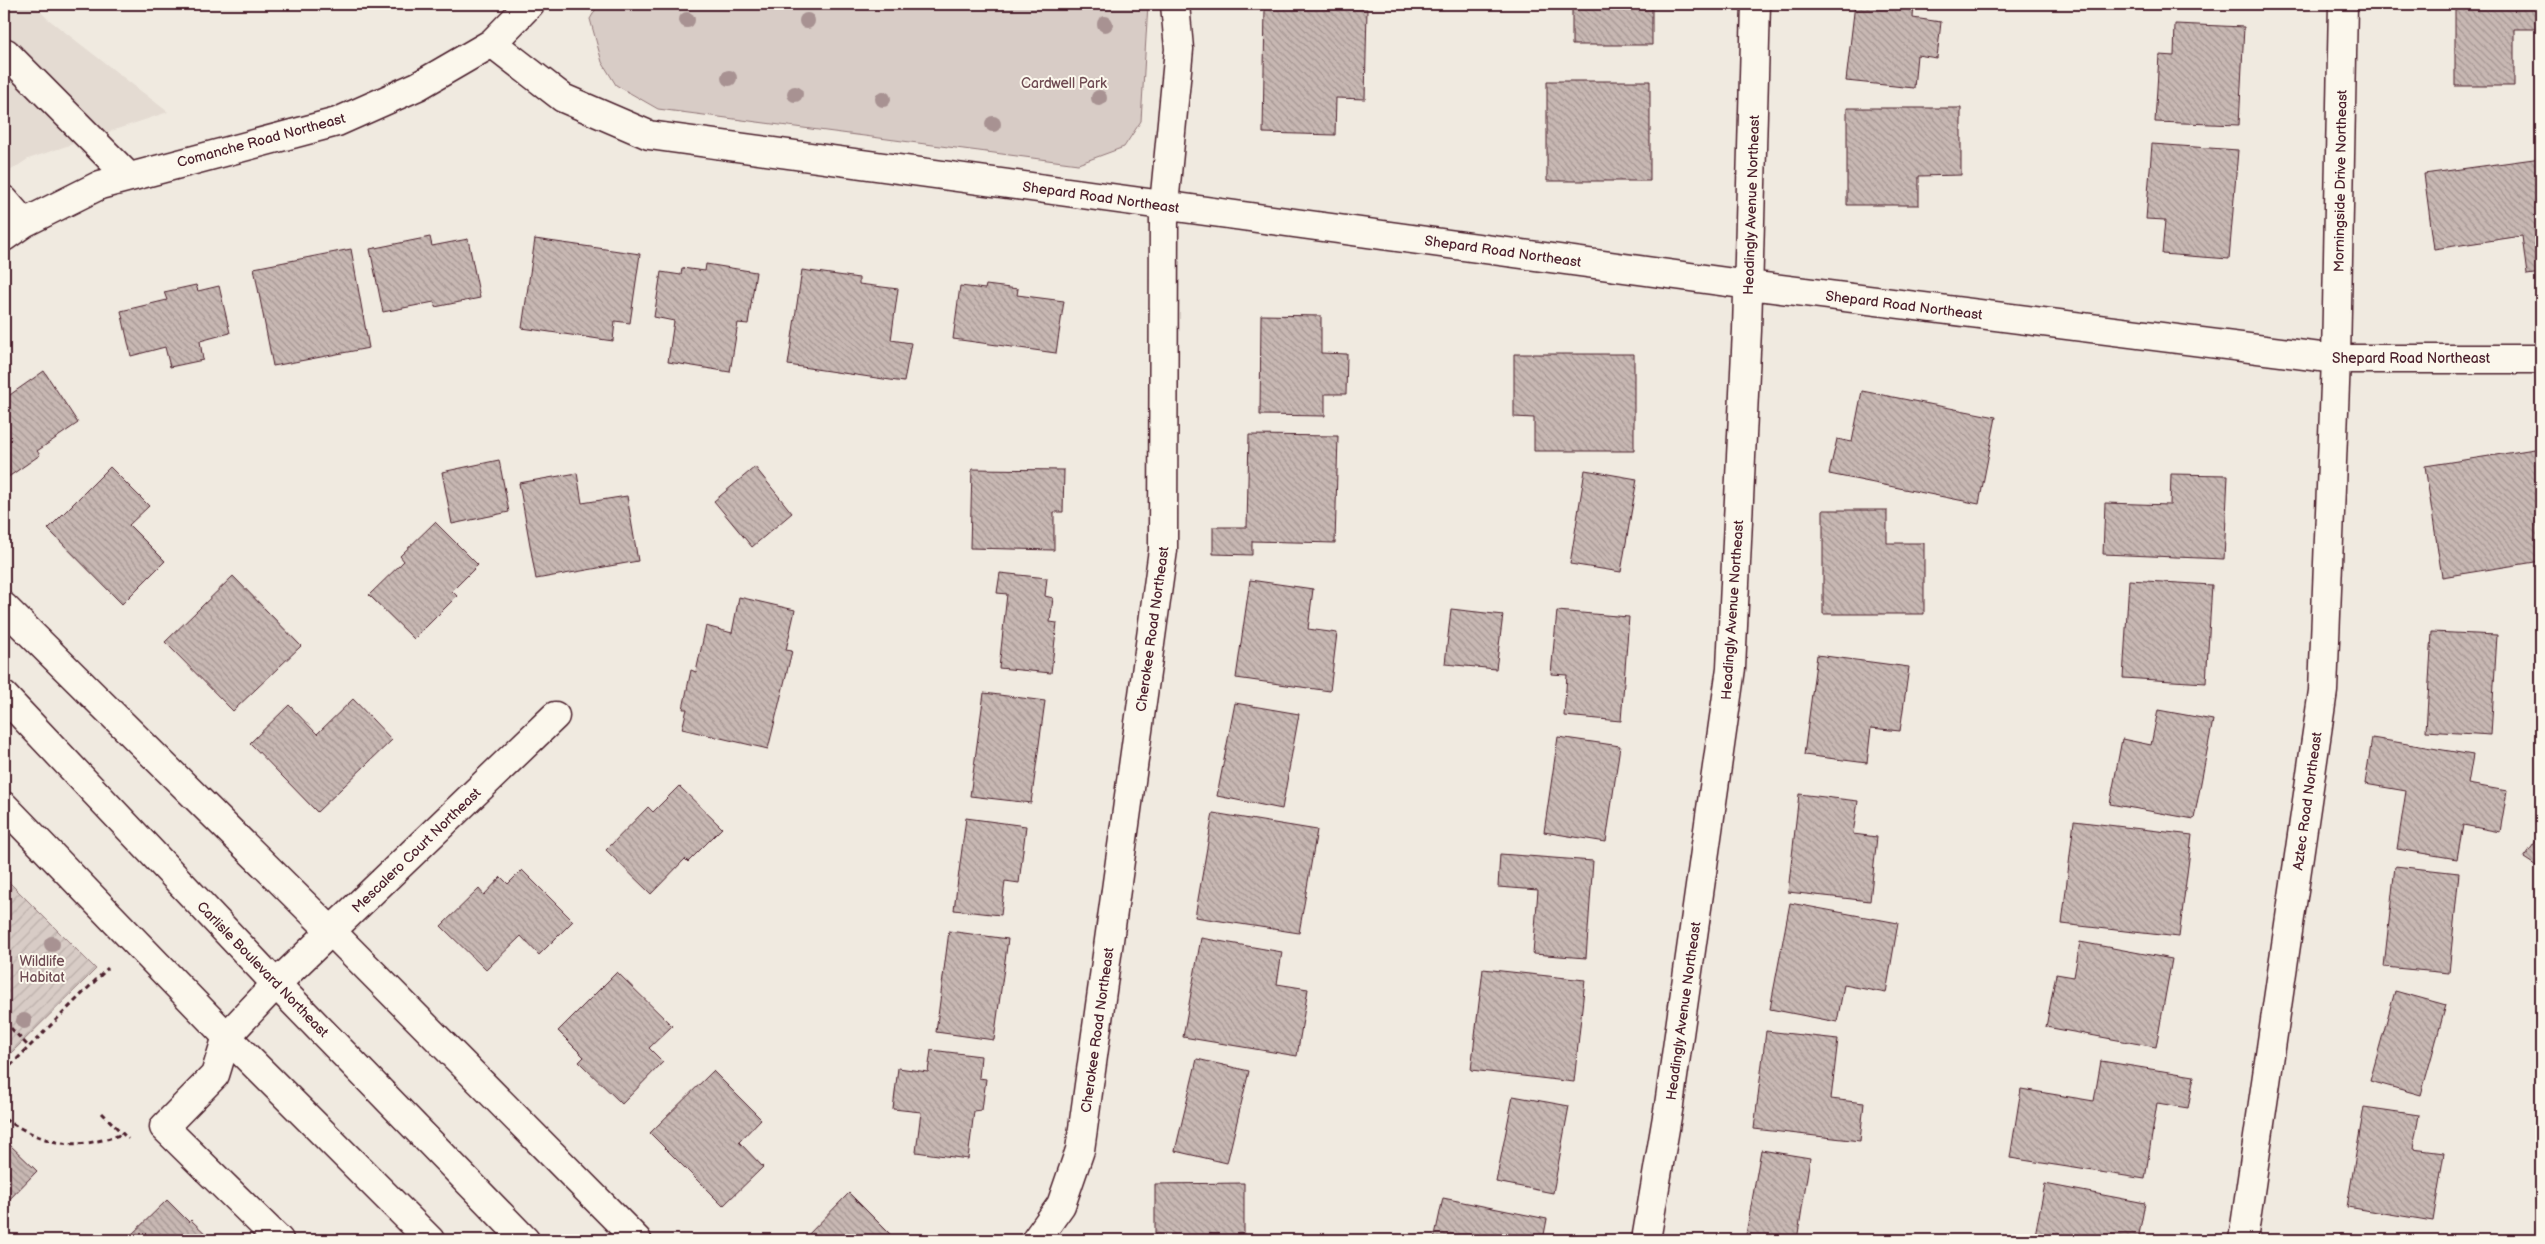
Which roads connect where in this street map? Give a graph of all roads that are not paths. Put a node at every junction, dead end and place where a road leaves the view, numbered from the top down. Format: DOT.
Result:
graph roads {
  1 [pos="530,4"];
  2 [pos="1175,4"];
  3 [pos="1756,4"];
  4 [pos="2343,4"];
  5 [pos="492,43"];
  6 [pos="5,51"];
  7 [pos="128,176"];
  8 [pos="4,200"];
  9 [pos="1164,205"];
  10 [pos="14,230"];
  11 [pos="1749,285"];
  12 [pos="2541,358"];
  13 [pos="2336,359"];
  14 [pos="4,607"];
  15 [pos="4,696"];
  16 [pos="555,716"];
  17 [pos="4,806"];
  18 [pos="331,931"];
  19 [pos="276,984"];
  20 [pos="227,1036"];
  21 [pos="279,1240"];
  22 [pos="430,1240"];
  23 [pos="525,1240"];
  24 [pos="637,1240"];
  25 [pos="1036,1240"];
  26 [pos="1646,1240"];
  27 [pos="2243,1240"];
  1 -- 5 [label="street, Comanche Road Northeast"];
  2 -- 9 [label="street, Cherokee Road Northeast"];
  3 -- 11 [label="street, Headingly Avenue Northeast"];
  4 -- 13 [label="street, Morningside Drive Northeast"];
  5 -- 7 [label="street, Comanche Road Northeast"];
  5 -- 9 [label="street, Shepard Road Northeast"];
  6 -- 7 [label="street"];
  7 -- 10 [label="street, Comanche Road Northeast"];
  8 -- 10 [label="street"];
  9 -- 11 [label="street, Shepard Road Northeast"];
  9 -- 25 [label="street, Cherokee Road Northeast"];
  11 -- 13 [label="street, Shepard Road Northeast"];
  11 -- 26 [label="street, Headingly Avenue Northeast"];
  12 -- 13 [label="street, Shepard Road Northeast"];
  13 -- 27 [label="street, Aztec Road Northeast"];
  14 -- 18 [label="street"];
  15 -- 19 [label="street, Carlisle Boulevard Northeast"];
  16 -- 18 [label="street, Mescalero Court Northeast"];
  17 -- 20 [label="street"];
  18 -- 19 [label="street, Mescalero Court Northeast"];
  18 -- 24 [label="street"];
  19 -- 20 [label="street, Mescalero Court Northeast"];
  19 -- 23 [label="street, Carlisle Boulevard Northeast"];
  20 -- 21 [label="street"];
  20 -- 22 [label="street"];
}
